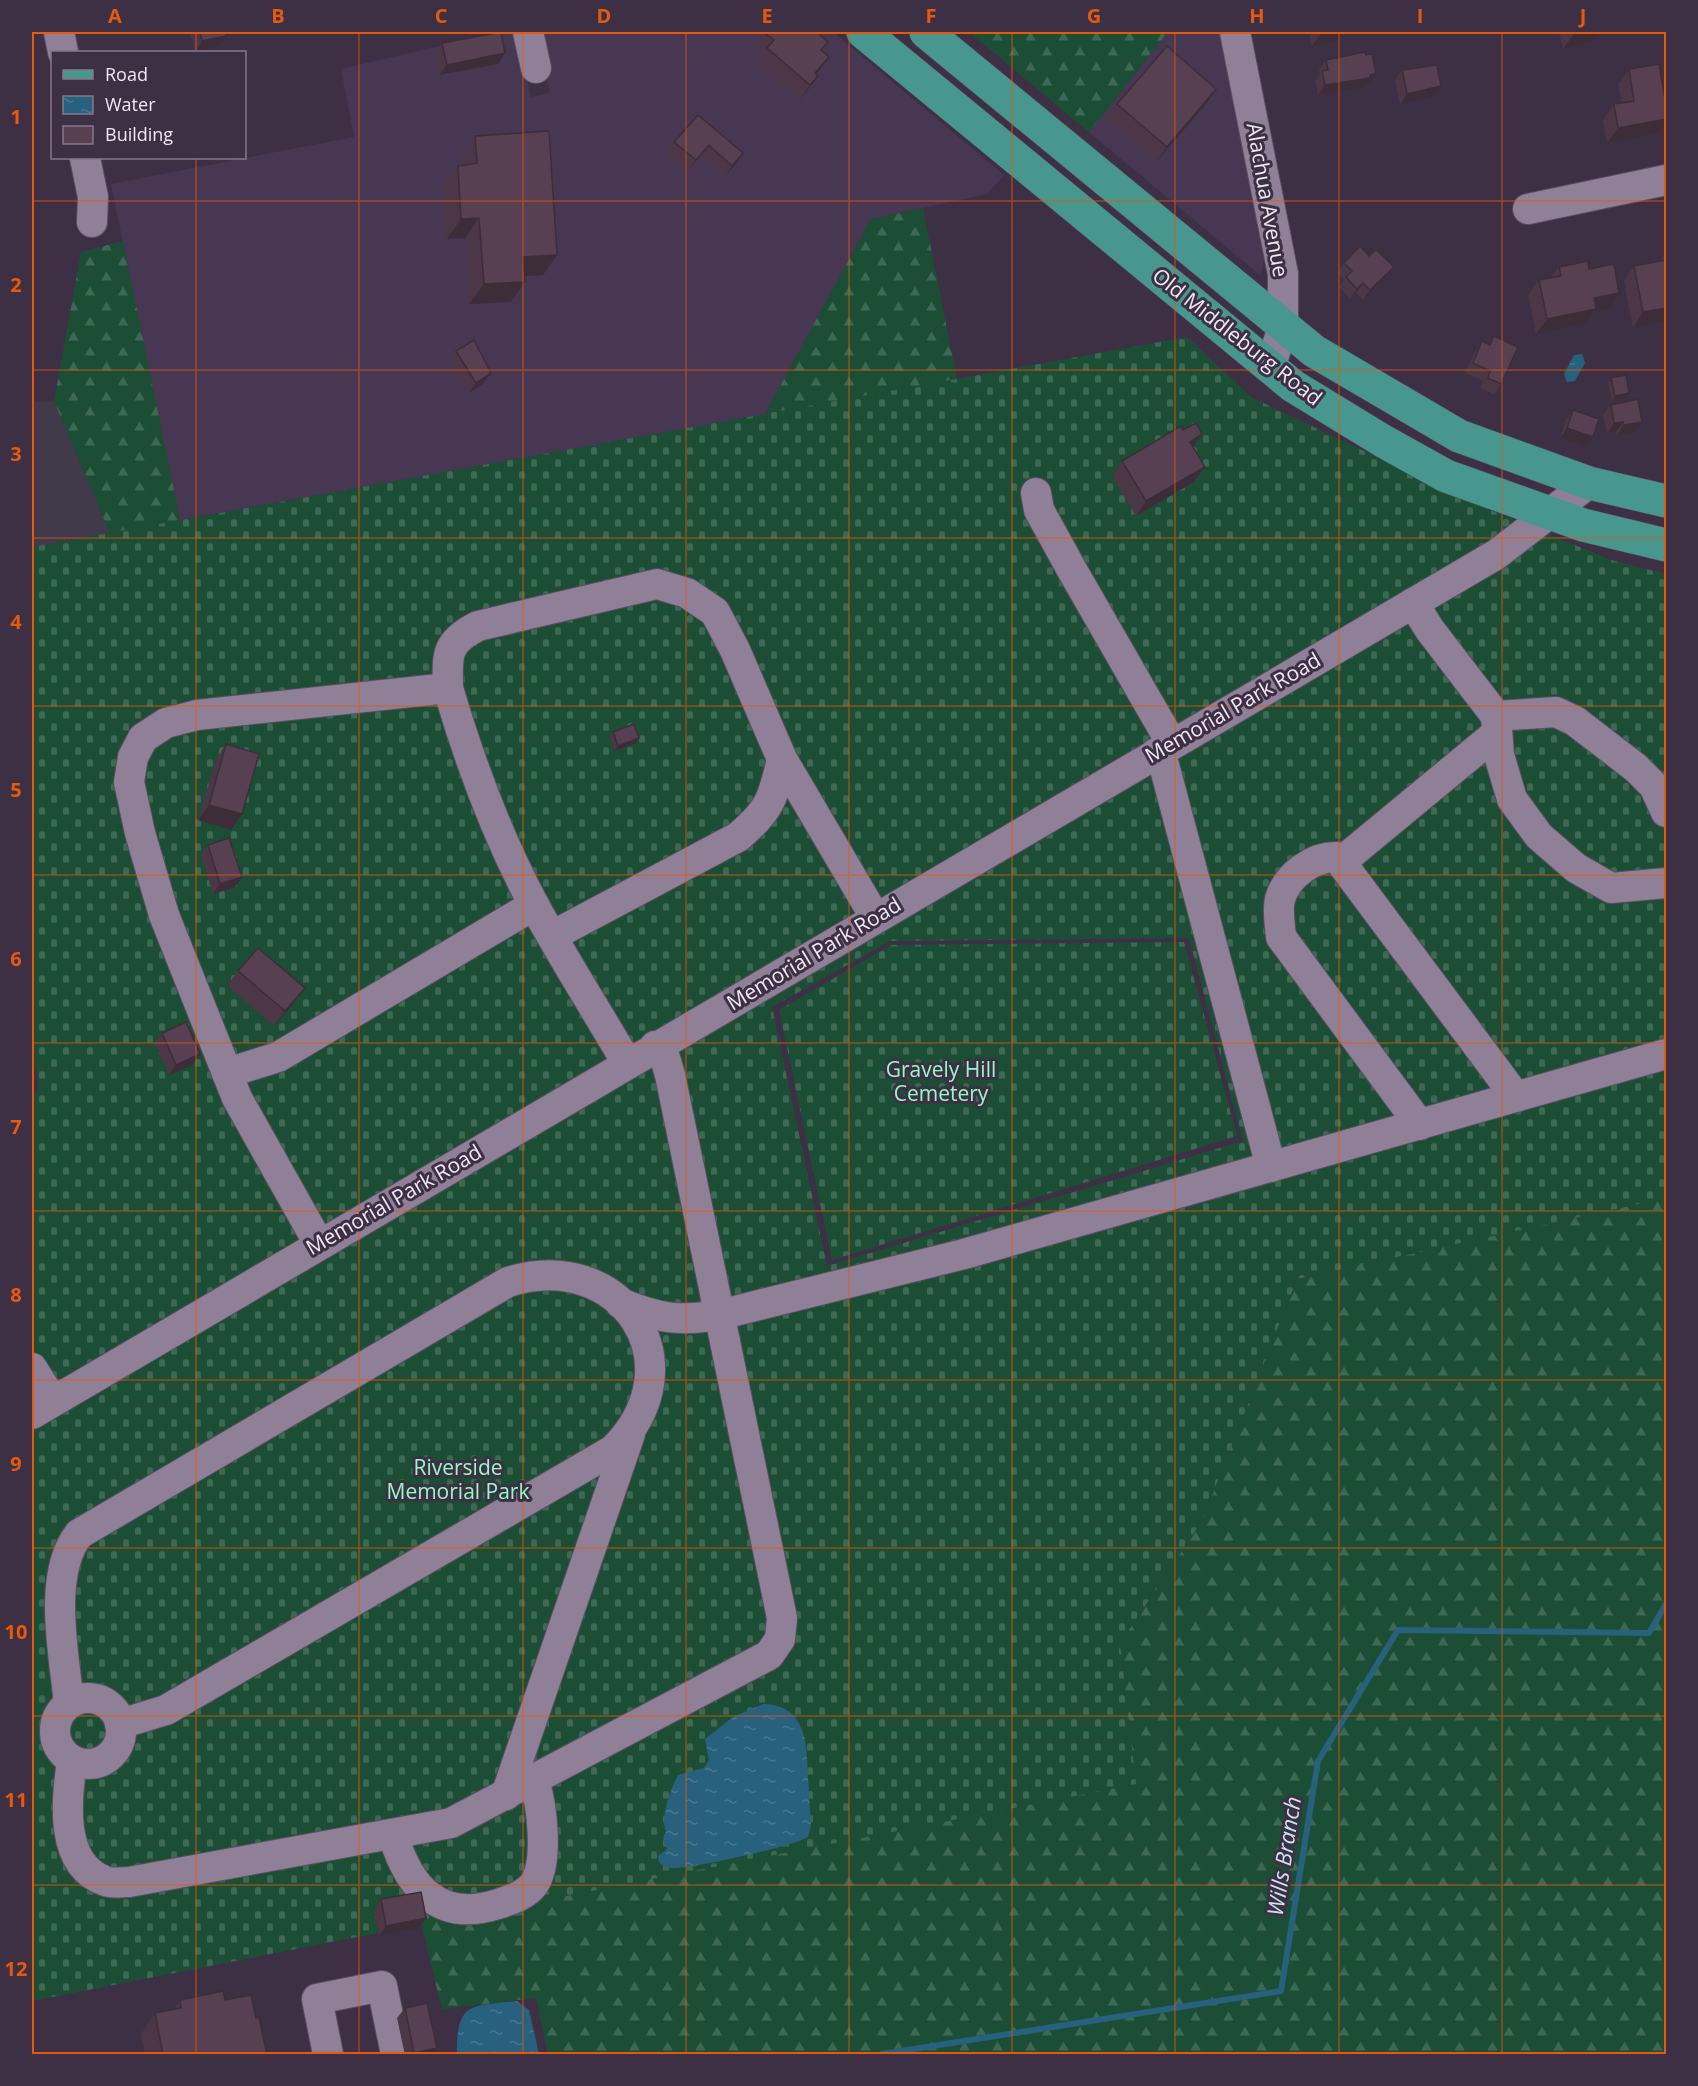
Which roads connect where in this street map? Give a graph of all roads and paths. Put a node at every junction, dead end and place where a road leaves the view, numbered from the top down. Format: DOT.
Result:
graph roads {
  1 [pos="58,32"];
  2 [pos="528,32"];
  3 [pos="863,32"];
  4 [pos="926,32"];
  5 [pos="1235,32"];
  6 [pos="63,51"];
  7 [pos="536,68"];
  8 [pos="982,78"];
  9 [pos="957,109"];
  10 [pos="85,159"];
  11 [pos="1666,180"];
  12 [pos="1528,209"];
  13 [pos="92,222"];
  14 [pos="1283,327"];
  15 [pos="1270,368"];
  16 [pos="1588,483"];
  17 [pos="1036,493"];
  18 [pos="1666,501"];
  19 [pos="1548,512"];
  20 [pos="1666,545"];
  21 [pos="1413,603"];
  22 [pos="448,688"];
  23 [pos="1497,724"];
  24 [pos="1164,748"];
  25 [pos="782,759"];
  26 [pos="1666,812"];
  27 [pos="1341,862"];
  28 [pos="1666,883"];
  29 [pos="534,905"];
  30 [pos="875,917"];
  31 [pos="552,936"];
  32 [pos="655,1047"];
  33 [pos="1666,1054"];
  34 [pos="627,1063"];
  35 [pos="227,1073"];
  36 [pos="1516,1097"];
  37 [pos="1420,1125"];
  38 [pos="1271,1167"];
  39 [pos="319,1244"];
  40 [pos="620,1303"];
  41 [pos="706,1317"];
  42 [pos="32,1368"];
  43 [pos="651,1379"];
  44 [pos="42,1408"];
  45 [pos="630,1434"];
  46 [pos="69,1703"];
  47 [pos="120,1724"];
  48 [pos="43,1733"];
  49 [pos="72,1760"];
  50 [pos="534,1781"];
  51 [pos="506,1795"];
  52 [pos="393,1835"];
  53 [pos="328,2055"];
  54 [pos="396,2055"];
  1 -- 6 [label="street"];
  2 -- 7 [label="street"];
  3 -- 9 [label="main road, Old Middleburg Road"];
  4 -- 8 [label="main road, Old Middleburg Road"];
  5 -- 14 [label="street, Alachua Avenue"];
  8 -- 9 [label="main road"];
  8 -- 14 [label="main road, Old Middleburg Road"];
  9 -- 15 [label="main road, Old Middleburg Road"];
  10 -- 13 [label="street"];
  11 -- 12 [label="street"];
  14 -- 15 [label="street, Alachua Avenue"];
  14 -- 16 [label="main road, Old Middleburg Road"];
  15 -- 19 [label="main road, Old Middleburg Road"];
  16 -- 18 [label="main road, Old Middleburg Road"];
  16 -- 19 [label="street, Memorial Park Road"];
  17 -- 24 [label="street"];
  19 -- 20 [label="main road, Old Middleburg Road"];
  19 -- 21 [label="street, Memorial Park Road"];
  21 -- 23 [label="street"];
  21 -- 24 [label="street, Memorial Park Road"];
  22 -- 25 [label="street"];
  22 -- 29 [label="street"];
  22 -- 35 [label="street"];
  23 -- 26 [label="street"];
  23 -- 27 [label="street"];
  23 -- 28 [label="street"];
  24 -- 30 [label="street, Memorial Park Road"];
  24 -- 38 [label="street"];
  25 -- 30 [label="street"];
  25 -- 31 [label="street"];
  27 -- 36 [label="street"];
  27 -- 37 [label="street"];
  29 -- 31 [label="street"];
  29 -- 35 [label="street"];
  30 -- 32 [label="street, Memorial Park Road"];
  31 -- 34 [label="street"];
  32 -- 34 [label="street, Memorial Park Road"];
  32 -- 41 [label="street"];
  33 -- 36 [label="street"];
  34 -- 39 [label="street, Memorial Park Road"];
  35 -- 39 [label="street"];
  36 -- 37 [label="street"];
  37 -- 38 [label="street"];
  38 -- 41 [label="street"];
  39 -- 44 [label="street, Memorial Park Road"];
  40 -- 41 [label="street"];
  40 -- 43 [label="street"];
  40 -- 46 [label="street"];
  41 -- 43 [label="street"];
  41 -- 50 [label="street"];
  42 -- 44 [label="street"];
  43 -- 45 [label="street"];
  45 -- 47 [label="street"];
  45 -- 51 [label="street"];
  46 -- 47 [label="street"];
  46 -- 48 [label="street"];
  47 -- 49 [label="street"];
  48 -- 49 [label="street"];
  49 -- 52 [label="street"];
  50 -- 51 [label="street"];
  50 -- 52 [label="street"];
  51 -- 52 [label="street"];
  53 -- 54 [label="street"];
}
